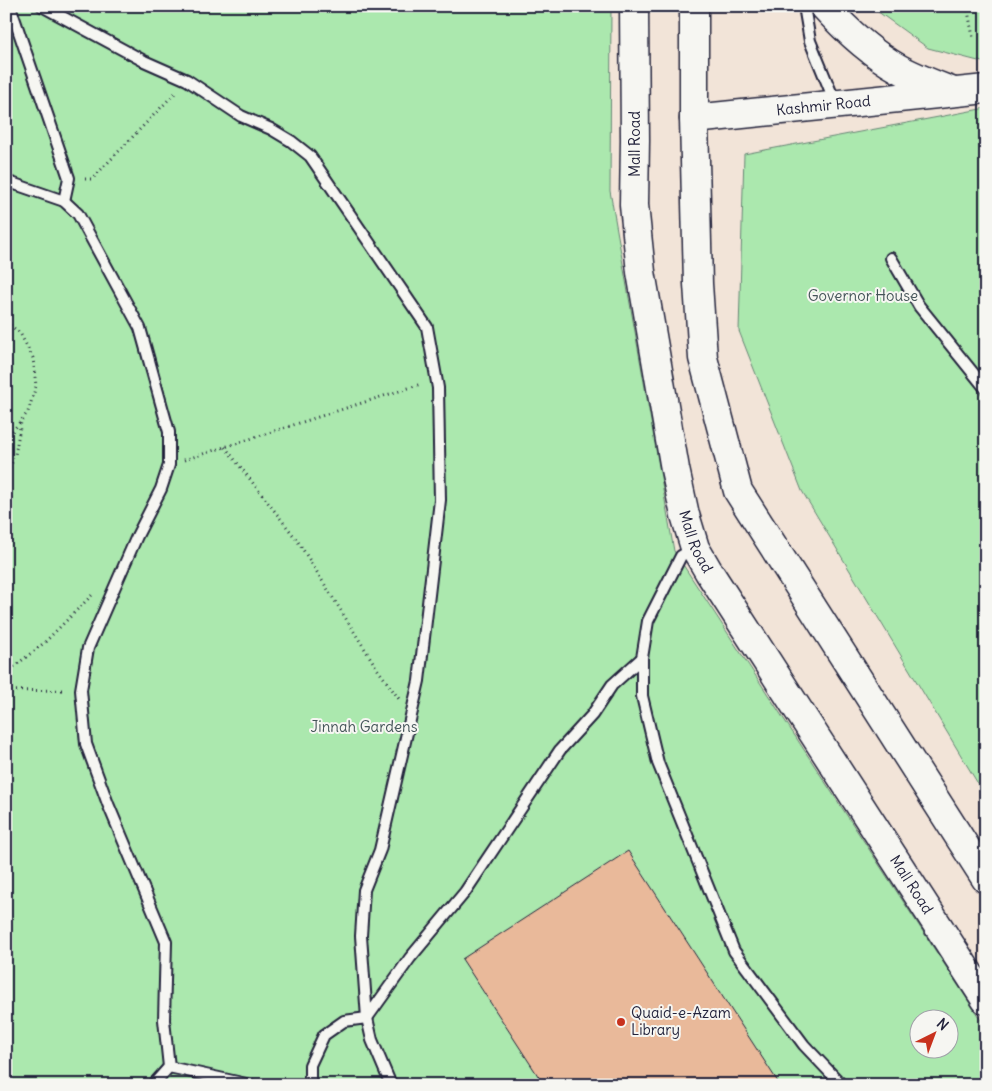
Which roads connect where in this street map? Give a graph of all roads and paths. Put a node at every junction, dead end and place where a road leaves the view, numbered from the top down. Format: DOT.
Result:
graph roads {
  1 [pos="10,6"];
  2 [pos="42,6"];
  3 [pos="634,6"];
  4 [pos="694,6"];
  5 [pos="804,6"];
  6 [pos="824,6"];
  7 [pos="967,6"];
  8 [pos="973,37"];
  9 [pos="187,80"];
  10 [pos="986,89"];
  11 [pos="952,92"];
  12 [pos="836,105"];
  13 [pos="694,119"];
  14 [pos="69,178"];
  15 [pos="6,181"];
  16 [pos="64,201"];
  17 [pos="891,258"];
  18 [pos="6,322"];
  19 [pos="437,379"];
  20 [pos="986,389"];
  21 [pos="21,420"];
  22 [pos="6,436"];
  23 [pos="225,447"];
  24 [pos="169,465"];
  25 [pos="6,477"];
  26 [pos="695,548"];
  27 [pos="93,594"];
  28 [pos="642,658"];
  29 [pos="6,673"];
  30 [pos="81,690"];
  31 [pos="6,691"];
  32 [pos="411,715"];
  33 [pos="986,879"];
  34 [pos="986,1000"];
  35 [pos="367,1018"];
  36 [pos="170,1067"];
  37 [pos="153,1085"];
  38 [pos="251,1085"];
  39 [pos="310,1085"];
  40 [pos="392,1085"];
  41 [pos="842,1085"];
  1 -- 14 [label="lane"];
  2 -- 9 [label="lane"];
  3 -- 26 [label="main road, Mall Road"];
  4 -- 13 [label="main road"];
  5 -- 12 [label="lane"];
  6 -- 11 [label="main road, Kashmir Road"];
  7 -- 8 [label="path"];
  9 -- 14 [label="path"];
  9 -- 19 [label="lane"];
  10 -- 11 [label="main road, Kashmir Road"];
  11 -- 12 [label="main road, Kashmir Road"];
  12 -- 13 [label="main road, Kashmir Road"];
  13 -- 33 [label="main road"];
  14 -- 16 [label="lane"];
  15 -- 16 [label="lane"];
  16 -- 24 [label="lane"];
  17 -- 20 [label="lane"];
  18 -- 21 [label="path"];
  19 -- 23 [label="path"];
  19 -- 32 [label="lane"];
  21 -- 22 [label="path"];
  21 -- 25 [label="path"];
  23 -- 24 [label="path"];
  23 -- 32 [label="path"];
  24 -- 30 [label="lane"];
  26 -- 28 [label="lane"];
  26 -- 34 [label="main road, Mall Road"];
  27 -- 29 [label="path"];
  28 -- 35 [label="lane"];
  28 -- 41 [label="lane"];
  30 -- 31 [label="path"];
  30 -- 36 [label="lane"];
  32 -- 35 [label="lane"];
  35 -- 39 [label="lane"];
  35 -- 40 [label="lane"];
  36 -- 37 [label="lane"];
  36 -- 38 [label="lane"];
}
